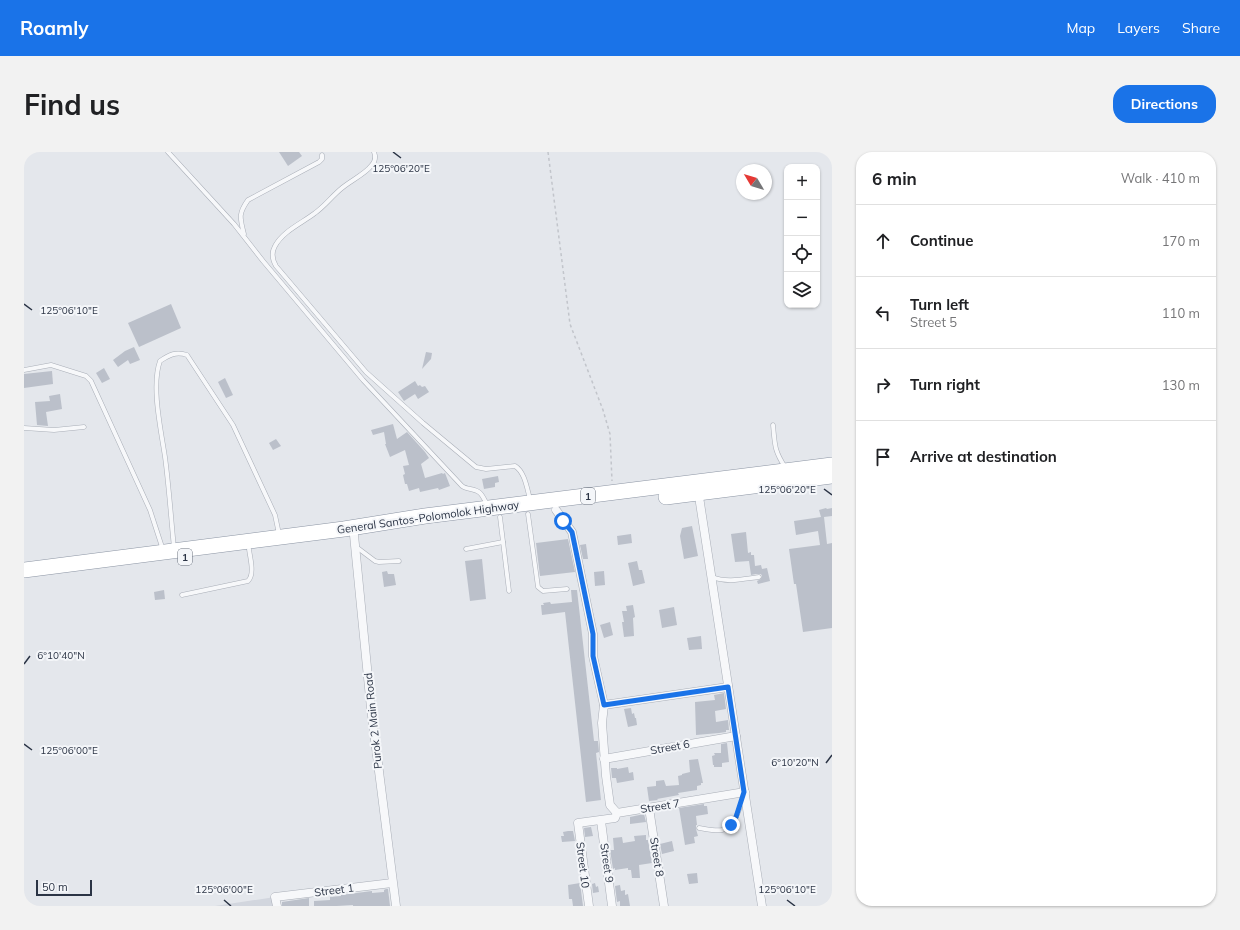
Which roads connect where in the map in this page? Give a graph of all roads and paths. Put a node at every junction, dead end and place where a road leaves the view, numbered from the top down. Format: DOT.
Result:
graph roads {
  1 [pos="168,152"];
  2 [pos="374,152"];
  3 [pos="548,152"];
  4 [pos="322,155"];
  5 [pos="244,237"];
  6 [pos="24,370"];
  7 [pos="773,424"];
  8 [pos="84,426"];
  9 [pos="24,428"];
  10 [pos="832,465"];
  11 [pos="788,471"];
  12 [pos="832,476"];
  13 [pos="697,488"];
  14 [pos="612,493"];
  15 [pos="530,508"];
  16 [pos="556,510"];
  17 [pos="494,513"];
  18 [pos="279,537"];
  19 [pos="354,540"];
  20 [pos="503,542"];
  21 [pos="249,549"];
  22 [pos="466,549"];
  23 [pos="169,551"];
  24 [pos="399,561"];
  25 [pos="24,570"];
  26 [pos="24,577"];
  27 [pos="712,577"];
  28 [pos="759,577"];
  29 [pos="567,589"];
  30 [pos="509,591"];
  31 [pos="182,595"];
  32 [pos="728,687"];
  33 [pos="604,705"];
  34 [pos="736,736"];
  35 [pos="604,759"];
  36 [pos="744,792"];
  37 [pos="649,808"];
  38 [pos="617,813"];
  39 [pos="601,821"];
  40 [pos="578,823"];
  41 [pos="699,828"];
  42 [pos="392,884"];
  43 [pos="277,906"];
  44 [pos="396,906"];
  45 [pos="589,906"];
  46 [pos="612,906"];
  47 [pos="664,906"];
  48 [pos="762,906"];
  1 -- 5 [label="lane"];
  2 -- 15 [label="lane"];
  3 -- 14 [label="path"];
  4 -- 5 [label="lane"];
  5 -- 17 [label="lane"];
  6 -- 23 [label="lane"];
  7 -- 11 [label="lane"];
  8 -- 9 [label="lane"];
  10 -- 11 [label="highway, General Santos-Polomolok Highway / 1"];
  11 -- 13 [label="highway, General Santos-Polomolok Highway / 1"];
  12 -- 13 [label="highway, 1"];
  13 -- 14 [label="highway, General Santos-Polomolok Highway / 1"];
  13 -- 16 [label="highway, 1"];
  13 -- 27 [label="street"];
  14 -- 15 [label="highway, General Santos-Polomolok Highway / 1"];
  15 -- 16 [label="highway, 1"];
  15 -- 17 [label="highway, General Santos-Polomolok Highway / 1"];
  15 -- 29 [label="lane"];
  16 -- 33 [label="street"];
  17 -- 18 [label="highway, General Santos-Polomolok Highway / 1"];
  17 -- 19 [label="highway, 1"];
  17 -- 20 [label="lane"];
  18 -- 23 [label="highway, General Santos-Polomolok Highway / 1"];
  18 -- 23 [label="lane"];
  19 -- 21 [label="highway, 1"];
  19 -- 24 [label="lane"];
  19 -- 42 [label="street, Purok 2 Main Road"];
  20 -- 22 [label="lane"];
  20 -- 30 [label="lane"];
  21 -- 26 [label="highway, 1"];
  21 -- 31 [label="lane"];
  23 -- 25 [label="highway, General Santos-Polomolok Highway / 1"];
  27 -- 28 [label="lane"];
  27 -- 32 [label="street"];
  32 -- 33 [label="street"];
  32 -- 34 [label="street"];
  33 -- 38 [label="street"];
  34 -- 35 [label="street, Street 6"];
  34 -- 36 [label="street"];
  36 -- 37 [label="street, Street 7"];
  36 -- 41 [label="lane"];
  36 -- 48 [label="street"];
  37 -- 38 [label="street, Street 7"];
  37 -- 47 [label="street, Street 8"];
  38 -- 39 [label="street, Street 7"];
  39 -- 40 [label="street, Street 7"];
  39 -- 46 [label="street, Street 9"];
  40 -- 45 [label="street, Street 10"];
  42 -- 43 [label="street, Street 1"];
  42 -- 44 [label="street, Purok 2 Main Road"];
}
